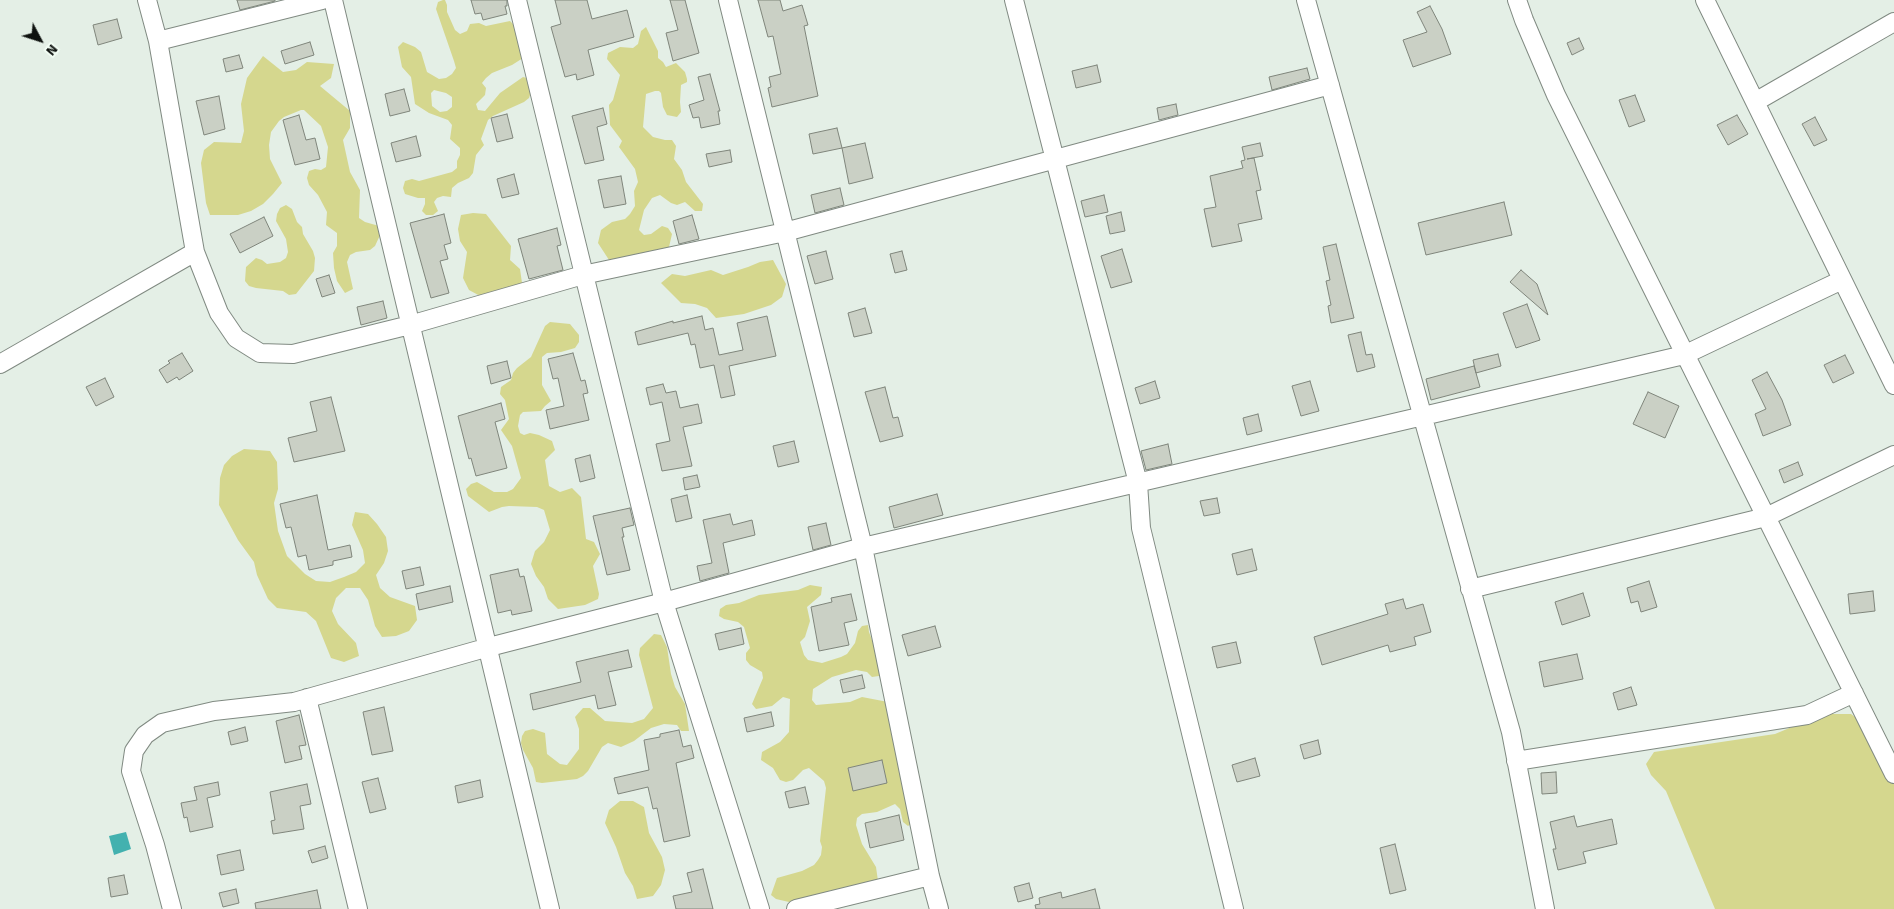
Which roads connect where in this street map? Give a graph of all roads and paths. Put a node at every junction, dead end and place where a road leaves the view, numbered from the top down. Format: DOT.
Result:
graph roads {
  1 [pos="147,0"];
  2 [pos="322,0"];
  3 [pos="333,0"];
  4 [pos="517,0"];
  5 [pos="728,0"];
  6 [pos="1014,0"];
  7 [pos="1306,0"];
  8 [pos="1517,0"];
  9 [pos="1705,0"];
  10 [pos="1894,22"];
  11 [pos="158,41"];
  12 [pos="1330,85"];
  13 [pos="1755,102"];
  14 [pos="1054,159"];
  15 [pos="785,232"];
  16 [pos="196,252"];
  17 [pos="584,275"];
  18 [pos="1842,280"];
  19 [pos="410,325"];
  20 [pos="1684,355"];
  21 [pos="0,364"];
  22 [pos="1894,385"];
  23 [pos="1421,416"];
  24 [pos="1894,455"];
  25 [pos="1138,482"];
  26 [pos="1766,517"];
  27 [pos="863,547"];
  28 [pos="1470,589"];
  29 [pos="664,602"];
  30 [pos="489,647"];
  31 [pos="1854,693"];
  32 [pos="307,698"];
  33 [pos="1516,760"];
  34 [pos="1894,774"];
  35 [pos="930,876"];
  36 [pos="172,909"];
  37 [pos="358,909"];
  38 [pos="550,909"];
  39 [pos="760,909"];
  40 [pos="796,909"];
  41 [pos="939,909"];
  42 [pos="1234,909"];
  43 [pos="1545,909"];
  1 -- 11 [label="street"];
  2 -- 11 [label="street"];
  3 -- 19 [label="street"];
  4 -- 17 [label="street"];
  5 -- 15 [label="street"];
  6 -- 14 [label="street"];
  7 -- 12 [label="street"];
  8 -- 20 [label="street"];
  9 -- 13 [label="street"];
  10 -- 13 [label="street"];
  11 -- 16 [label="street"];
  12 -- 14 [label="street"];
  12 -- 23 [label="street"];
  13 -- 18 [label="street"];
  14 -- 15 [label="street"];
  14 -- 25 [label="street"];
  15 -- 17 [label="street"];
  15 -- 27 [label="street"];
  16 -- 19 [label="street"];
  16 -- 21 [label="street"];
  17 -- 19 [label="street"];
  17 -- 29 [label="street"];
  18 -- 20 [label="street"];
  18 -- 22 [label="street"];
  19 -- 30 [label="street"];
  20 -- 23 [label="street"];
  20 -- 26 [label="street"];
  23 -- 25 [label="street"];
  23 -- 28 [label="street"];
  24 -- 26 [label="street"];
  25 -- 27 [label="street"];
  25 -- 42 [label="street"];
  26 -- 28 [label="street"];
  26 -- 31 [label="street"];
  27 -- 29 [label="street"];
  27 -- 35 [label="street"];
  28 -- 33 [label="street"];
  29 -- 30 [label="street"];
  29 -- 39 [label="street"];
  30 -- 32 [label="street"];
  30 -- 38 [label="street"];
  31 -- 33 [label="street"];
  31 -- 34 [label="street"];
  32 -- 36 [label="street"];
  32 -- 37 [label="street"];
  33 -- 43 [label="street"];
  35 -- 40 [label="street"];
  35 -- 41 [label="street"];
}
